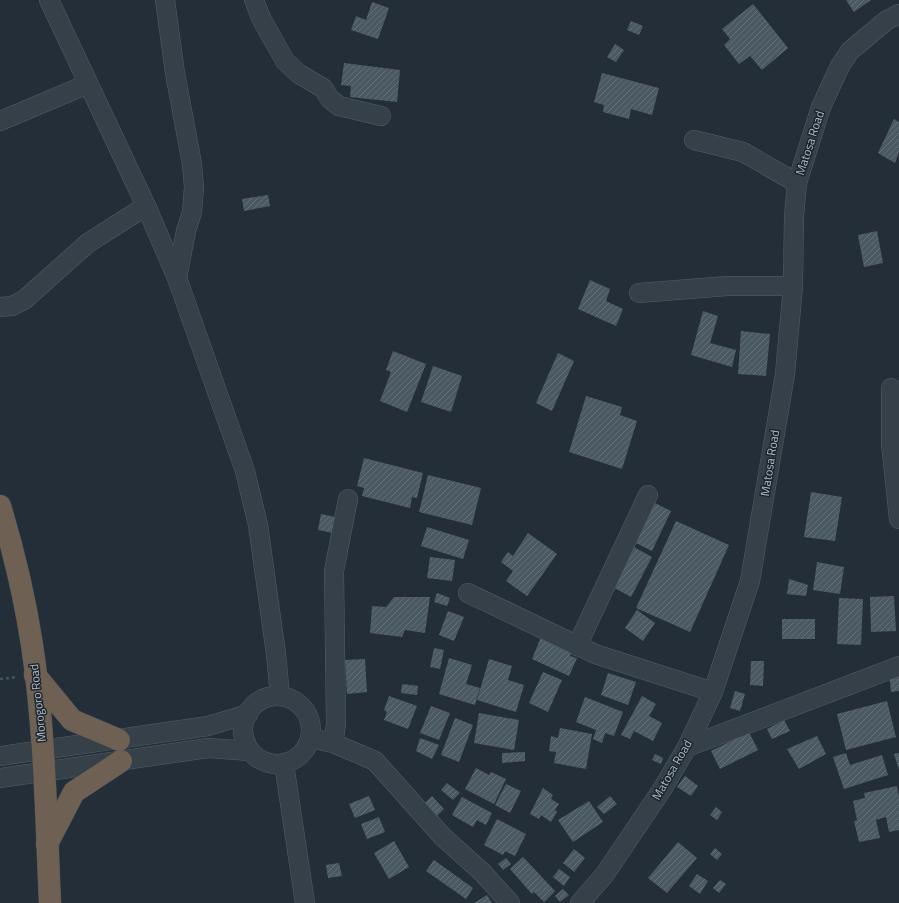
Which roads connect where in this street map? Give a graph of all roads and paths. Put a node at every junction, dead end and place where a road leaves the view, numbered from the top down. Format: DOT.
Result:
graph roads {
  1 [pos="49,0"];
  2 [pos="165,0"];
  3 [pos="254,0"];
  4 [pos="899,14"];
  5 [pos="88,84"];
  6 [pos="381,116"];
  7 [pos="0,121"];
  8 [pos="694,140"];
  9 [pos="797,183"];
  10 [pos="146,206"];
  11 [pos="177,278"];
  12 [pos="793,286"];
  13 [pos="639,293"];
  14 [pos="0,307"];
  15 [pos="891,388"];
  16 [pos="648,495"];
  17 [pos="348,499"];
  18 [pos="0,506"];
  19 [pos="899,519"];
  20 [pos="468,593"];
  21 [pos="577,646"];
  22 [pos="899,666"];
  23 [pos="35,675"];
  24 [pos="713,692"];
  25 [pos="280,696"];
  26 [pos="248,714"];
  27 [pos="310,738"];
  28 [pos="333,743"];
  29 [pos="687,747"];
  30 [pos="43,750"];
  31 [pos="120,750"];
  32 [pos="250,751"];
  33 [pos="0,756"];
  34 [pos="284,764"];
  35 [pos="44,772"];
  36 [pos="0,778"];
  37 [pos="47,844"];
  38 [pos="50,903"];
  39 [pos="304,903"];
  40 [pos="510,903"];
  41 [pos="580,903"];
  1 -- 5 [label="street"];
  2 -- 11 [label="street"];
  3 -- 6 [label="street"];
  4 -- 9 [label="street, Matosa Road"];
  5 -- 7 [label="street"];
  5 -- 10 [label="street"];
  8 -- 9 [label="street"];
  9 -- 12 [label="street, Matosa Road"];
  10 -- 11 [label="street"];
  10 -- 14 [label="street"];
  11 -- 25 [label="street"];
  12 -- 13 [label="street"];
  12 -- 24 [label="street, Matosa Road"];
  15 -- 19 [label="street"];
  16 -- 21 [label="street"];
  17 -- 28 [label="street"];
  18 -- 23 [label="highway, Morogoro Road"];
  20 -- 21 [label="street"];
  21 -- 24 [label="street"];
  22 -- 29 [label="street"];
  23 -- 30 [label="highway, Morogoro Road"];
  23 -- 31 [label="highway"];
  24 -- 29 [label="street, Matosa Road"];
  25 -- 26 [label="street"];
  25 -- 27 [label="street"];
  26 -- 31 [label="street"];
  26 -- 32 [label="street"];
  27 -- 28 [label="street"];
  27 -- 34 [label="street"];
  28 -- 40 [label="street"];
  29 -- 41 [label="street, Matosa Road"];
  30 -- 31 [label="street"];
  30 -- 33 [label="street"];
  30 -- 35 [label="highway, Morogoro Road"];
  31 -- 32 [label="street"];
  31 -- 35 [label="street"];
  31 -- 37 [label="highway"];
  32 -- 34 [label="street"];
  34 -- 39 [label="street"];
  35 -- 36 [label="street"];
  35 -- 37 [label="highway, Morogoro Road"];
  37 -- 38 [label="highway, Morogoro Road"];
}
